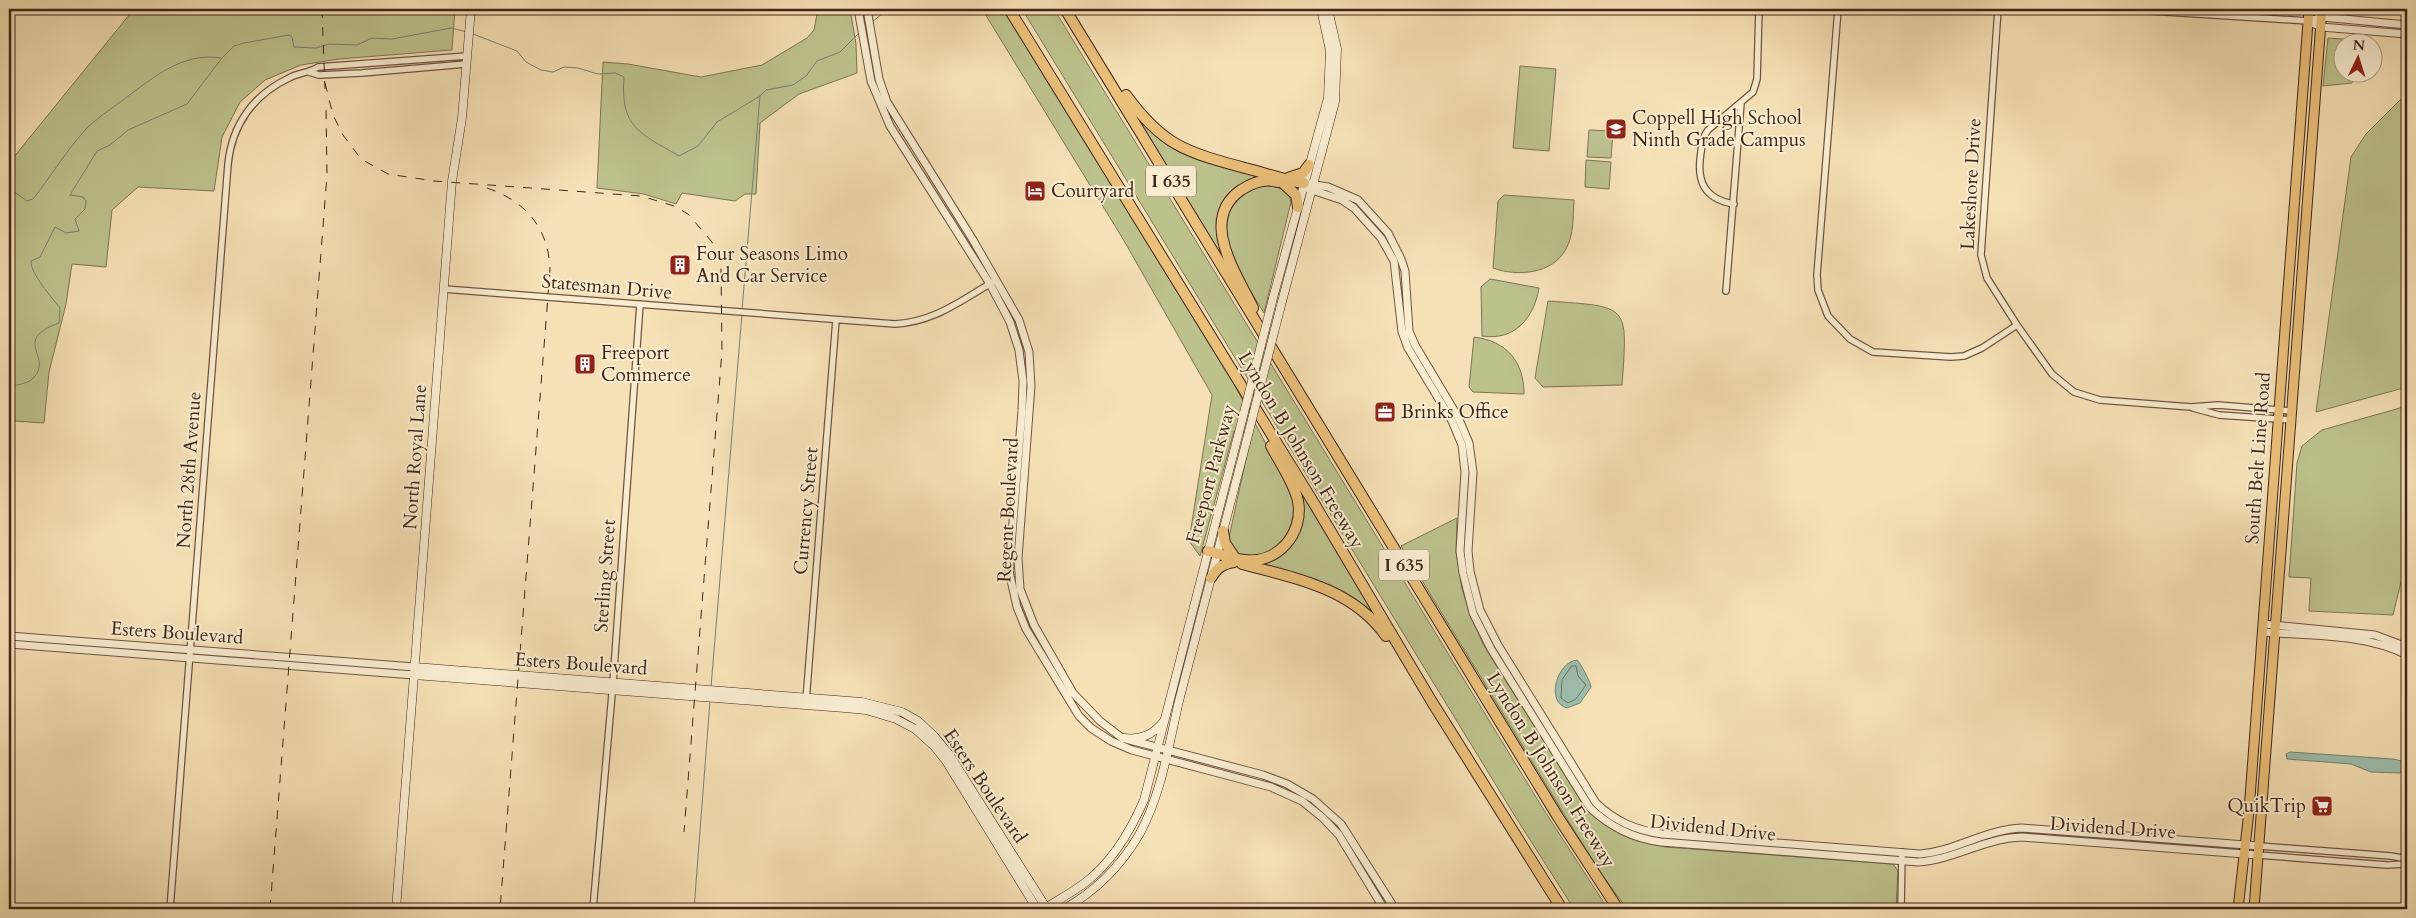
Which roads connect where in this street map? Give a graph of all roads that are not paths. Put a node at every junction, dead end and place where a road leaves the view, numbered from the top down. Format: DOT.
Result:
graph roads {
  1 [pos="471,9"];
  2 [pos="858,9"];
  3 [pos="867,9"];
  4 [pos="1009,9"];
  5 [pos="1065,9"];
  6 [pos="1322,9"];
  7 [pos="1328,9"];
  8 [pos="1759,9"];
  9 [pos="1838,9"];
  10 [pos="1998,9"];
  11 [pos="2118,9"];
  12 [pos="2309,9"];
  13 [pos="2322,18"];
  14 [pos="2308,21"];
  15 [pos="2407,25"];
  16 [pos="1078,27"];
  17 [pos="2407,34"];
  18 [pos="466,60"];
  19 [pos="361,64"];
  20 [pos="309,72"];
  21 [pos="362,73"];
  22 [pos="1334,75"];
  23 [pos="1741,104"];
  24 [pos="1309,165"];
  25 [pos="1285,181"];
  26 [pos="1308,186"];
  27 [pos="943,199"];
  28 [pos="1734,204"];
  29 [pos="1298,207"];
  30 [pos="2289,275"];
  31 [pos="2301,276"];
  32 [pos="993,282"];
  33 [pos="444,289"];
  34 [pos="1726,291"];
  35 [pos="640,304"];
  36 [pos="836,320"];
  37 [pos="2017,325"];
  38 [pos="1215,344"];
  39 [pos="1274,354"];
  40 [pos="2192,407"];
  41 [pos="2277,415"];
  42 [pos="2291,416"];
  43 [pos="1223,531"];
  44 [pos="1212,554"];
  45 [pos="1235,560"];
  46 [pos="1211,578"];
  47 [pos="2262,628"];
  48 [pos="2275,629"];
  49 [pos="9,636"];
  50 [pos="9,644"];
  51 [pos="69,645"];
  52 [pos="2407,647"];
  53 [pos="190,654"];
  54 [pos="2407,655"];
  55 [pos="414,671"];
  56 [pos="612,686"];
  57 [pos="806,701"];
  58 [pos="1432,702"];
  59 [pos="1166,718"];
  60 [pos="1124,738"];
  61 [pos="1554,743"];
  62 [pos="1157,753"];
  63 [pos="1166,755"];
  64 [pos="2089,834"];
  65 [pos="1125,837"];
  66 [pos="2088,842"];
  67 [pos="2244,849"];
  68 [pos="2258,850"];
  69 [pos="1902,852"];
  70 [pos="2407,859"];
  71 [pos="1902,861"];
  72 [pos="2407,864"];
  73 [pos="1112,872"];
  74 [pos="170,909"];
  75 [pos="396,909"];
  76 [pos="593,909"];
  77 [pos="1037,909"];
  78 [pos="1045,909"];
  79 [pos="1064,909"];
  80 [pos="1384,909"];
  81 [pos="1394,909"];
  82 [pos="1562,909"];
  83 [pos="1618,909"];
  84 [pos="1901,909"];
  85 [pos="2238,909"];
  86 [pos="2254,909"];
  1 -- 18 [label="main road, North Royal Lane"];
  2 -- 27 [label="street, Regent Boulevard"];
  3 -- 27 [label="street, Regent Boulevard"];
  4 -- 38 [label="highway, Lyndon B Johnson Freeway / I 635"];
  5 -- 16 [label="highway, Lyndon B Johnson Freeway / I 635"];
  6 -- 22 [label="main road, Freeport Parkway"];
  7 -- 22 [label="main road, Freeport Parkway"];
  8 -- 23 [label="street"];
  9 -- 37 [label="street"];
  10 -- 37 [label="street, Lakeshore Drive"];
  11 -- 14 [label="street"];
  12 -- 14 [label="main road, South Belt Line Road"];
  13 -- 14 [label="street"];
  13 -- 15 [label="street"];
  13 -- 17 [label="street"];
  13 -- 31 [label="main road, South Belt Line Road"];
  14 -- 30 [label="main road, South Belt Line Road"];
  16 -- 25 [label="highway"];
  16 -- 39 [label="highway, Lyndon B Johnson Freeway / I 635"];
  18 -- 19 [label="street, North 28th Avenue"];
  18 -- 21 [label="street"];
  18 -- 33 [label="main road, North Royal Lane"];
  19 -- 20 [label="street, North 28th Avenue"];
  19 -- 21 [label="street"];
  20 -- 21 [label="street"];
  20 -- 53 [label="street, North 28th Avenue"];
  22 -- 24 [label="main road, Freeport Parkway"];
  22 -- 26 [label="main road, Freeport Parkway"];
  23 -- 28 [label="street"];
  23 -- 28 [label="street"];
  24 -- 25 [label="highway"];
  24 -- 26 [label="main road, Freeport Parkway"];
  25 -- 26 [label="highway"];
  25 -- 29 [label="highway"];
  25 -- 39 [label="highway"];
  26 -- 29 [label="main road, Freeport Parkway"];
  26 -- 43 [label="main road, Freeport Parkway, bridge"];
  26 -- 61 [label="street, Dividend Drive"];
  27 -- 32 [label="street, Regent Boulevard"];
  28 -- 34 [label="street"];
  29 -- 44 [label="main road, Freeport Parkway, bridge"];
  30 -- 31 [label="main road"];
  30 -- 41 [label="main road, South Belt Line Road"];
  31 -- 42 [label="main road, South Belt Line Road"];
  32 -- 36 [label="street, Statesman Drive"];
  32 -- 60 [label="street, Regent Boulevard"];
  32 -- 62 [label="street, Regent Boulevard"];
  33 -- 35 [label="street, Statesman Drive"];
  33 -- 55 [label="main road, North Royal Lane"];
  35 -- 36 [label="street, Statesman Drive"];
  35 -- 56 [label="street, Sterling Street"];
  36 -- 57 [label="street, Currency Street"];
  37 -- 40 [label="street, Lakeshore Drive"];
  38 -- 45 [label="highway"];
  38 -- 58 [label="highway, Lyndon B Johnson Freeway / I 635"];
  39 -- 83 [label="highway, Lyndon B Johnson Freeway / I 635"];
  40 -- 41 [label="street, Lakeshore Drive"];
  40 -- 41 [label="street, Lakeshore Drive"];
  41 -- 42 [label="street, Lakeshore Drive"];
  41 -- 47 [label="main road, South Belt Line Road"];
  42 -- 48 [label="main road, South Belt Line Road"];
  43 -- 44 [label="main road, Freeport Parkway"];
  43 -- 45 [label="highway"];
  44 -- 45 [label="highway"];
  44 -- 46 [label="main road, Freeport Parkway"];
  44 -- 59 [label="main road, Freeport Parkway"];
  45 -- 46 [label="highway"];
  45 -- 58 [label="highway"];
  46 -- 63 [label="main road, Freeport Parkway"];
  47 -- 48 [label="street"];
  47 -- 67 [label="main road, South Belt Line Road"];
  48 -- 52 [label="street"];
  48 -- 54 [label="street"];
  48 -- 68 [label="main road, South Belt Line Road"];
  49 -- 51 [label="street, Esters Boulevard"];
  50 -- 51 [label="street, Esters Boulevard"];
  51 -- 53 [label="street, Esters Boulevard"];
  53 -- 55 [label="street, Esters Boulevard"];
  53 -- 74 [label="street, North 28th Avenue"];
  55 -- 56 [label="main road, Esters Boulevard"];
  55 -- 75 [label="main road, North Royal Lane"];
  56 -- 57 [label="main road, Esters Boulevard"];
  56 -- 76 [label="street, Sterling Street"];
  57 -- 77 [label="main road, Esters Boulevard"];
  57 -- 78 [label="main road, Esters Boulevard"];
  58 -- 82 [label="highway, Lyndon B Johnson Freeway / I 635"];
  59 -- 60 [label="main road"];
  59 -- 62 [label="main road, Freeport Parkway"];
  60 -- 62 [label="street, Regent Boulevard"];
  61 -- 69 [label="street, Dividend Drive"];
  61 -- 71 [label="street, Dividend Drive"];
  62 -- 63 [label="street, Regent Boulevard"];
  62 -- 65 [label="main road, Freeport Parkway"];
  63 -- 73 [label="main road, Freeport Parkway"];
  63 -- 80 [label="street, Regent Boulevard"];
  63 -- 81 [label="street, Regent Boulevard"];
  64 -- 66 [label="street"];
  64 -- 67 [label="street, Dividend Drive"];
  64 -- 69 [label="street, Dividend Drive"];
  65 -- 73 [label="main road"];
  65 -- 78 [label="main road, Freeport Parkway"];
  66 -- 67 [label="street, Dividend Drive"];
  66 -- 71 [label="street, Dividend Drive"];
  67 -- 68 [label="street, Dividend Drive"];
  67 -- 85 [label="main road, South Belt Line Road"];
  68 -- 70 [label="street, Dividend Drive"];
  68 -- 72 [label="street, Dividend Drive"];
  68 -- 86 [label="main road, South Belt Line Road"];
  69 -- 71 [label="street"];
  71 -- 84 [label="street"];
  73 -- 79 [label="main road, Freeport Parkway"];
}
